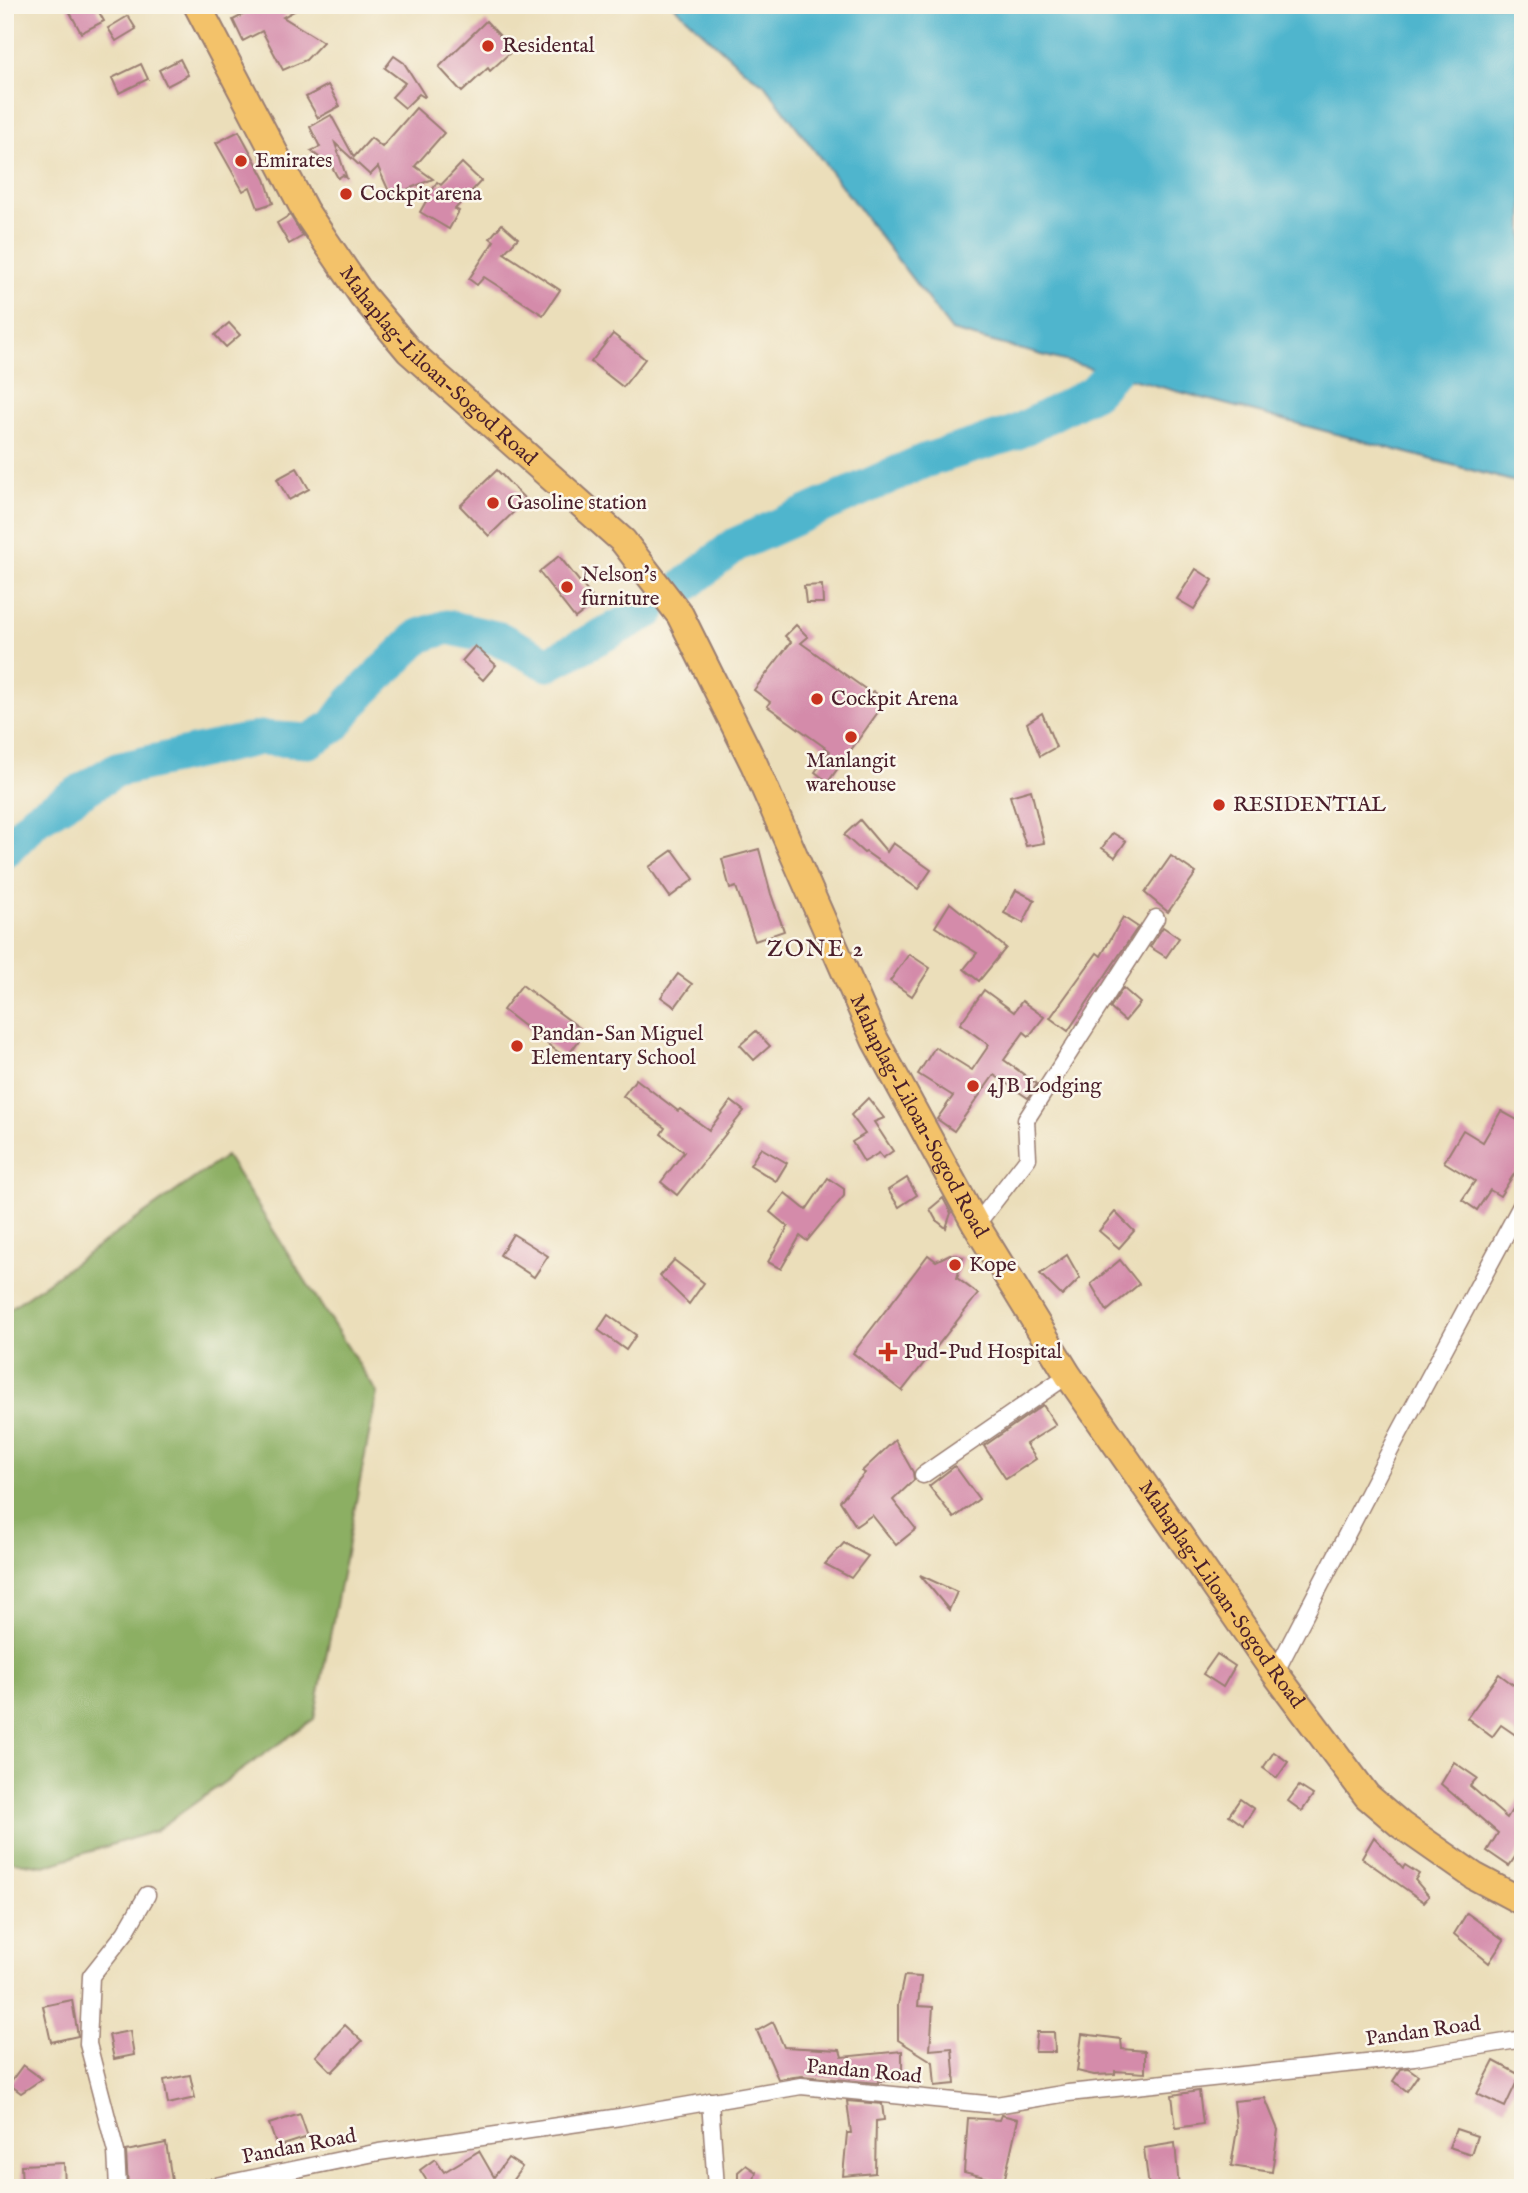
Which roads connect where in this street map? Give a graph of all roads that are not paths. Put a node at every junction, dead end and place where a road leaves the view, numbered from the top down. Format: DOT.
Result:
graph roads {
  1 [pos="197,5"];
  2 [pos="1156,919"];
  3 [pos="1523,1202"];
  4 [pos="976,1225"];
  5 [pos="1068,1375"];
  6 [pos="923,1475"];
  7 [pos="1276,1673"];
  8 [pos="147,1895"];
  9 [pos="1523,1902"];
  10 [pos="1523,2039"];
  11 [pos="710,2101"];
  12 [pos="118,2188"];
  13 [pos="206,2188"];
  14 [pos="716,2188"];
  1 -- 4 [label="main road, Mahaplag-Liloan-Sogod Road"];
  2 -- 4 [label="street"];
  3 -- 7 [label="street"];
  4 -- 5 [label="main road, Mahaplag-Liloan-Sogod Road"];
  5 -- 6 [label="street"];
  5 -- 7 [label="main road, Mahaplag-Liloan-Sogod Road"];
  7 -- 9 [label="main road, Mahaplag-Liloan-Sogod Road"];
  8 -- 12 [label="street"];
  10 -- 11 [label="street, Pandan Road"];
  11 -- 13 [label="street, Pandan Road"];
  11 -- 14 [label="street"];
}
